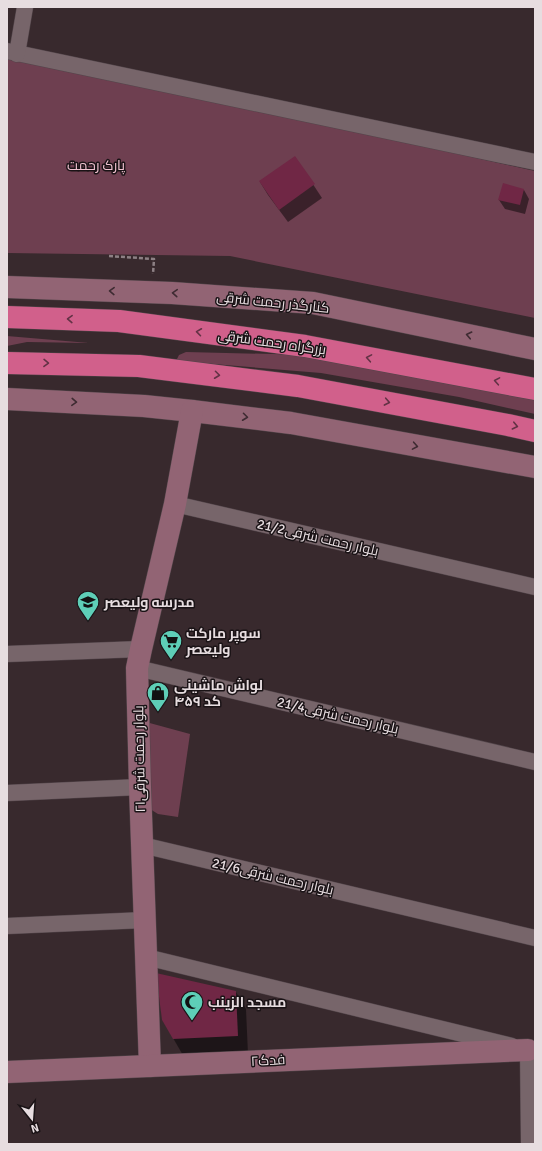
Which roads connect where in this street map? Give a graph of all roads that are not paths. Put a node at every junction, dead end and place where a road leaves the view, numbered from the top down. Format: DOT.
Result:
graph roads {
  1 [pos="25,7"];
  2 [pos="12,53"];
  3 [pos="535,162"];
  4 [pos="7,287"];
  5 [pos="7,317"];
  6 [pos="535,349"];
  7 [pos="7,362"];
  8 [pos="535,389"];
  9 [pos="7,399"];
  10 [pos="192,411"];
  11 [pos="535,431"];
  12 [pos="535,467"];
  13 [pos="175,504"];
  14 [pos="535,587"];
  15 [pos="7,654"];
  16 [pos="139,659"];
  17 [pos="535,762"];
  18 [pos="140,787"];
  19 [pos="7,794"];
  20 [pos="142,845"];
  21 [pos="145,920"];
  22 [pos="7,926"];
  23 [pos="535,938"];
  24 [pos="146,956"];
  25 [pos="532,1050"];
  26 [pos="150,1066"];
  27 [pos="7,1072"];
  28 [pos="529,1144"];
  1 -- 2 [label="street"];
  2 -- 3 [label="street"];
  6 -- 4 [label="street, کنارگذر رحمت شرقی, one-way"];
  8 -- 5 [label="highway, بزرگراه رحمت شرقی, one-way"];
  7 -- 11 [label="highway, one-way"];
  9 -- 10 [label="street, one-way"];
  10 -- 12 [label="street, one-way"];
  10 -- 13 [label="street, بلوار رحمت شرقی۲۱"];
  13 -- 14 [label="street, بلوار رحمت شرقی21/2"];
  13 -- 16 [label="street, بلوار رحمت شرقی۲۱"];
  15 -- 16 [label="street, بلوار رحمت شرقی21/4"];
  16 -- 17 [label="street, بلوار رحمت شرقی21/4"];
  16 -- 18 [label="street, بلوار رحمت شرقی۲۱"];
  18 -- 19 [label="street"];
  18 -- 20 [label="street, بلوار رحمت شرقی۲۱"];
  20 -- 21 [label="street, بلوار رحمت شرقی۲۱"];
  20 -- 23 [label="street, بلوار رحمت شرقی21/6"];
  21 -- 22 [label="street"];
  21 -- 24 [label="street, بلوار رحمت شرقی۲۱"];
  24 -- 25 [label="street"];
  24 -- 26 [label="street, بلوار رحمت شرقی۲۱"];
  25 -- 26 [label="street, فدک۲"];
  25 -- 28 [label="street"];
  26 -- 27 [label="street, فدک۲"];
}
